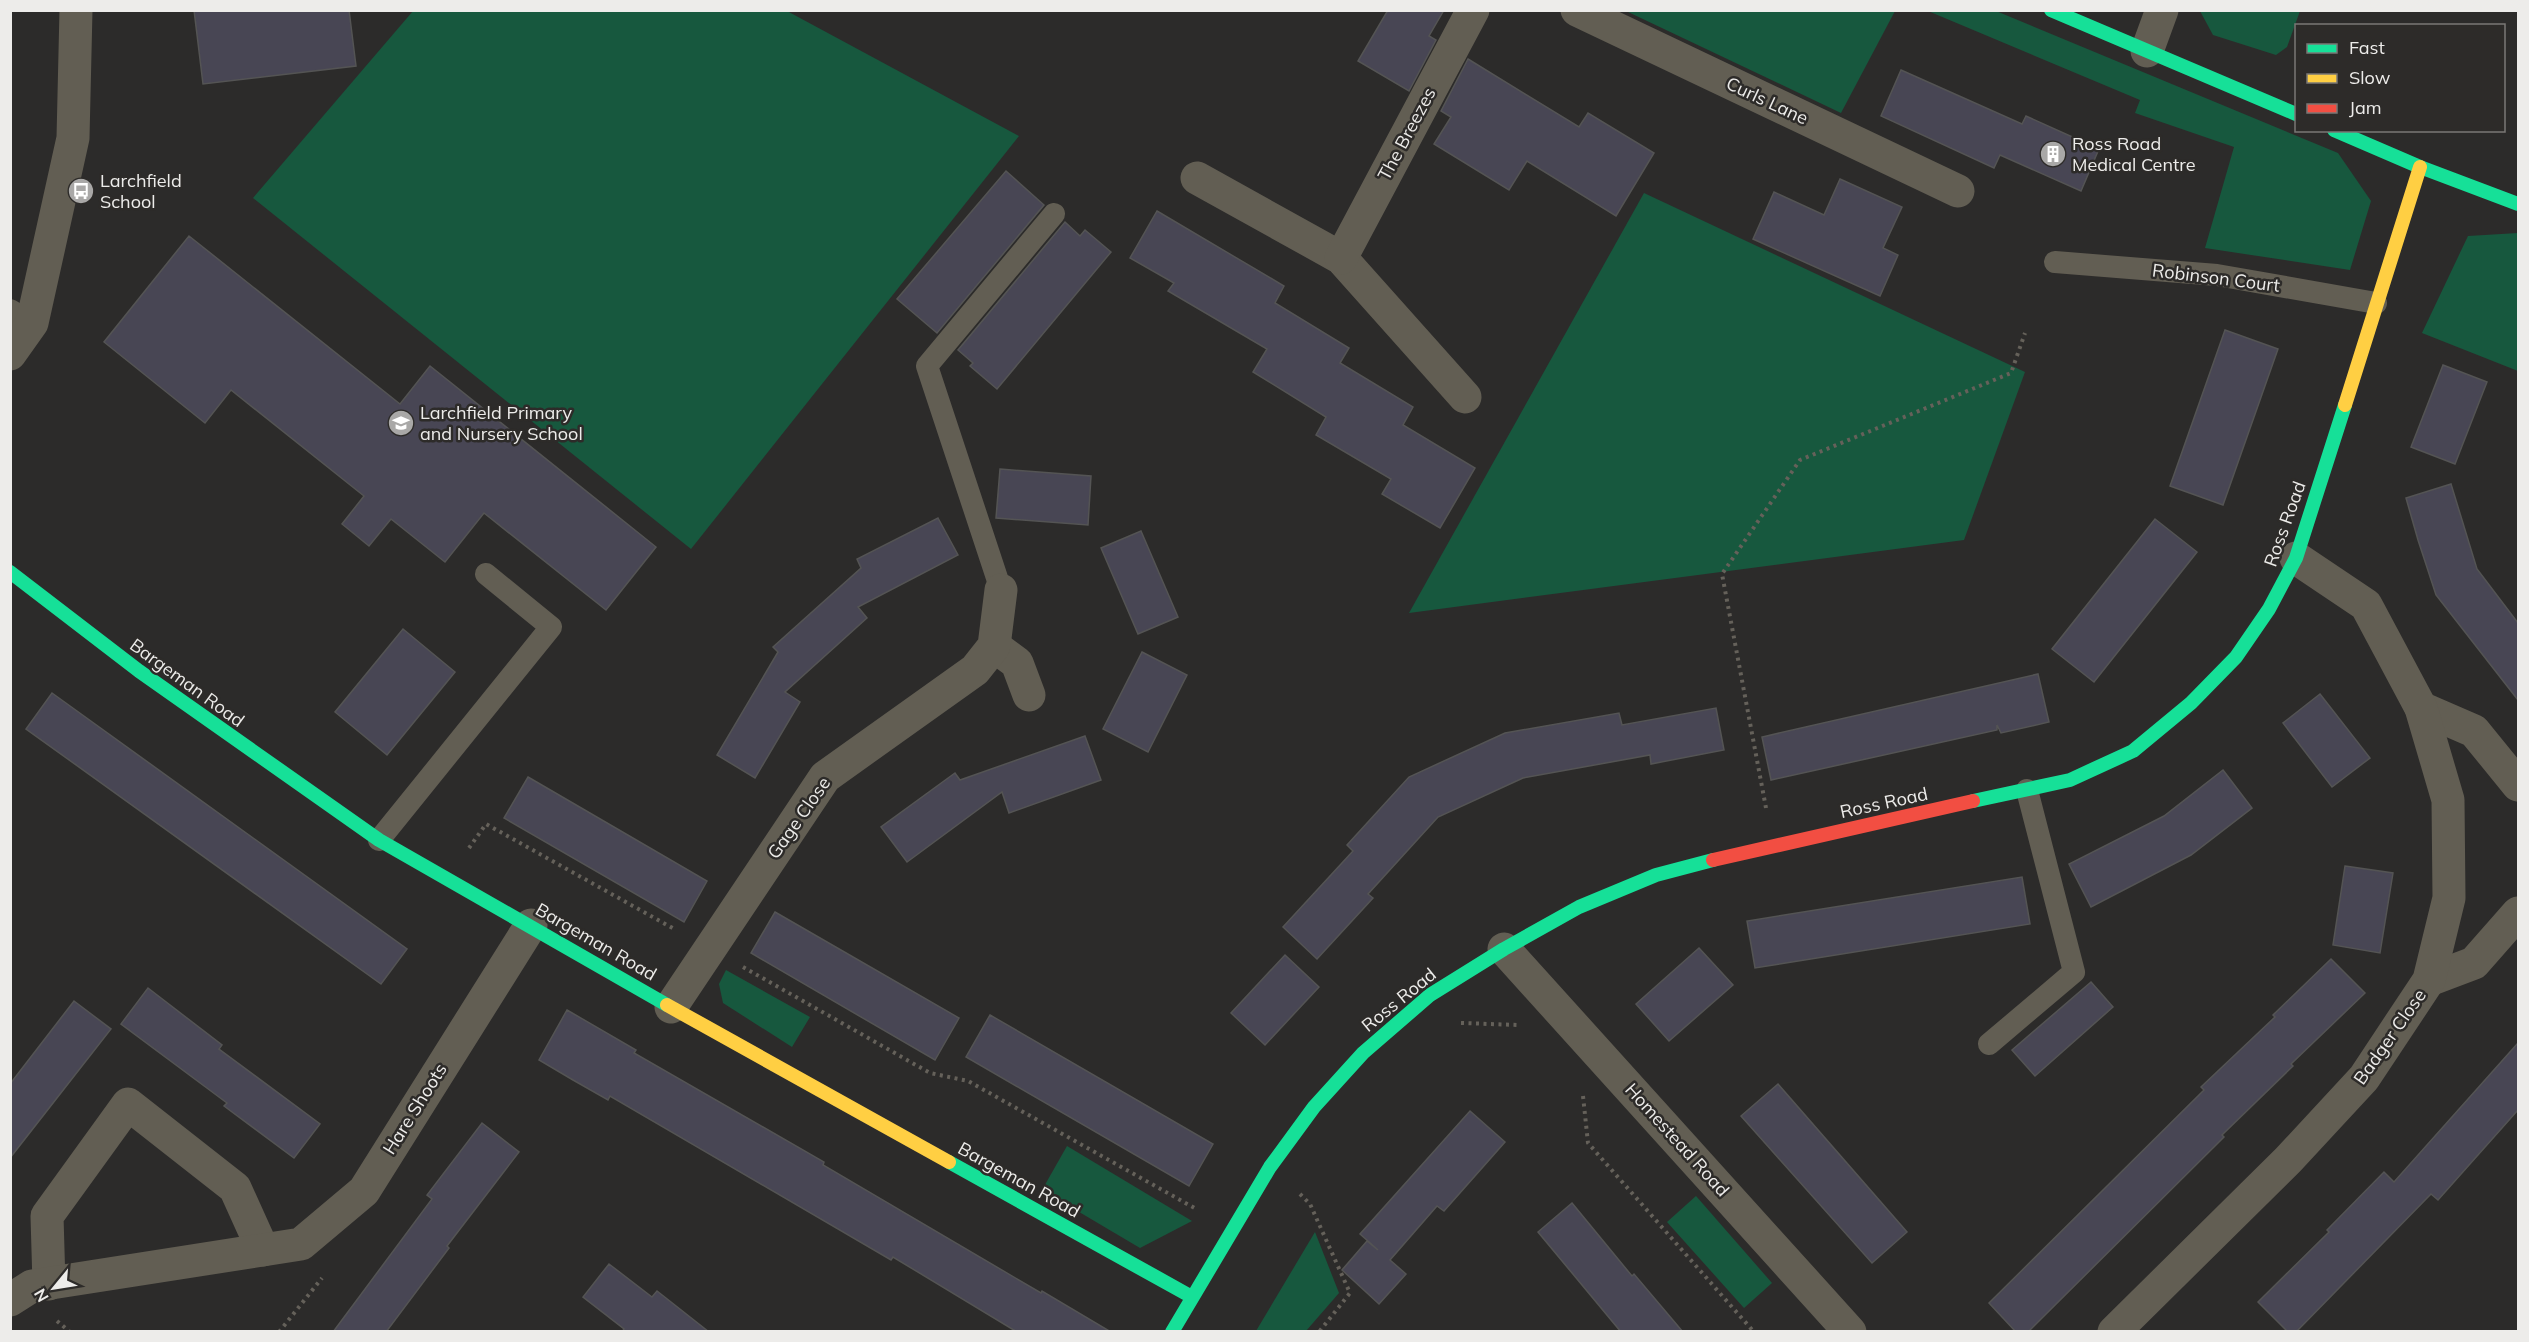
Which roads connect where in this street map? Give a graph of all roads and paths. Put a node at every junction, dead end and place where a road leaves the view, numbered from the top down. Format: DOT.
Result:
graph roads {
  1 [pos="76,10"];
  2 [pos="1473,10"];
  3 [pos="1577,10"];
  4 [pos="2051,10"];
  5 [pos="2162,10"];
  6 [pos="2147,51"];
  7 [pos="2295,114"];
  8 [pos="2339,132"];
  9 [pos="2420,167"];
  10 [pos="1197,178"];
  11 [pos="1958,191"];
  12 [pos="2518,204"];
  13 [pos="1054,214"];
  14 [pos="1341,258"];
  15 [pos="2055,262"];
  16 [pos="2376,303"];
  17 [pos="21,316"];
  18 [pos="2025,333"];
  19 [pos="10,354"];
  20 [pos="1465,397"];
  21 [pos="2296,558"];
  22 [pos="10,572"];
  23 [pos="486,574"];
  24 [pos="1001,590"];
  25 [pos="994,646"];
  26 [pos="1029,695"];
  27 [pos="2421,708"];
  28 [pos="2518,785"];
  29 [pos="2027,790"];
  30 [pos="379,840"];
  31 [pos="1773,845"];
  32 [pos="448,879"];
  33 [pos="2518,913"];
  34 [pos="531,925"];
  35 [pos="710,949"];
  36 [pos="1504,949"];
  37 [pos="2429,980"];
  38 [pos="671,1007"];
  39 [pos="1399,1021"];
  40 [pos="1581,1035"];
  41 [pos="1989,1044"];
  42 [pos="1270,1167"];
  43 [pos="1233,1230"];
  44 [pos="263,1250"];
  45 [pos="49,1284"];
  46 [pos="1192,1297"];
  47 [pos="10,1300"];
  48 [pos="1172,1332"];
  49 [pos="1319,1332"];
  50 [pos="1754,1332"];
  51 [pos="1850,1332"];
  52 [pos="2114,1332"];
  1 -- 17 [label="street"];
  2 -- 14 [label="street, The Breezes"];
  3 -- 11 [label="street, Curls Lane"];
  4 -- 6 [label="street"];
  5 -- 6 [label="street"];
  6 -- 7 [label="street"];
  8 -- 9 [label="street"];
  9 -- 12 [label="street"];
  9 -- 16 [label="street, Ross Road"];
  10 -- 14 [label="street"];
  13 -- 24 [label="lane"];
  14 -- 20 [label="street"];
  15 -- 16 [label="lane, Robinson Court"];
  16 -- 21 [label="street, Ross Road"];
  17 -- 19 [label="street"];
  18 -- 31 [label="path"];
  21 -- 27 [label="street, Badger Close"];
  21 -- 29 [label="street, Ross Road"];
  22 -- 30 [label="street, Bargeman Road"];
  23 -- 30 [label="lane"];
  24 -- 25 [label="street"];
  25 -- 26 [label="street"];
  25 -- 35 [label="street, Gage Close"];
  27 -- 28 [label="street"];
  27 -- 37 [label="street, Badger Close"];
  29 -- 31 [label="street, Ross Road"];
  29 -- 41 [label="lane"];
  30 -- 32 [label="street, Bargeman Road"];
  31 -- 36 [label="street, Ross Road"];
  32 -- 34 [label="street, Bargeman Road"];
  32 -- 35 [label="path"];
  33 -- 37 [label="street"];
  34 -- 38 [label="street, Bargeman Road"];
  34 -- 44 [label="street, Hare Shoots"];
  35 -- 38 [label="street, Gage Close"];
  35 -- 43 [label="path"];
  36 -- 39 [label="street, Ross Road"];
  36 -- 40 [label="street, Homestead Road"];
  37 -- 52 [label="street, Badger Close"];
  38 -- 46 [label="street, Bargeman Road"];
  39 -- 40 [label="path"];
  39 -- 42 [label="street, Ross Road"];
  40 -- 50 [label="path"];
  40 -- 51 [label="street, Homestead Road"];
  42 -- 43 [label="street, Ross Road"];
  42 -- 49 [label="path"];
  43 -- 46 [label="street, Ross Road"];
  44 -- 45 [label="street, Hare Shoots"];
  44 -- 45 [label="street"];
  45 -- 47 [label="street, Hare Shoots"];
  46 -- 48 [label="street, Ross Road"];
}
